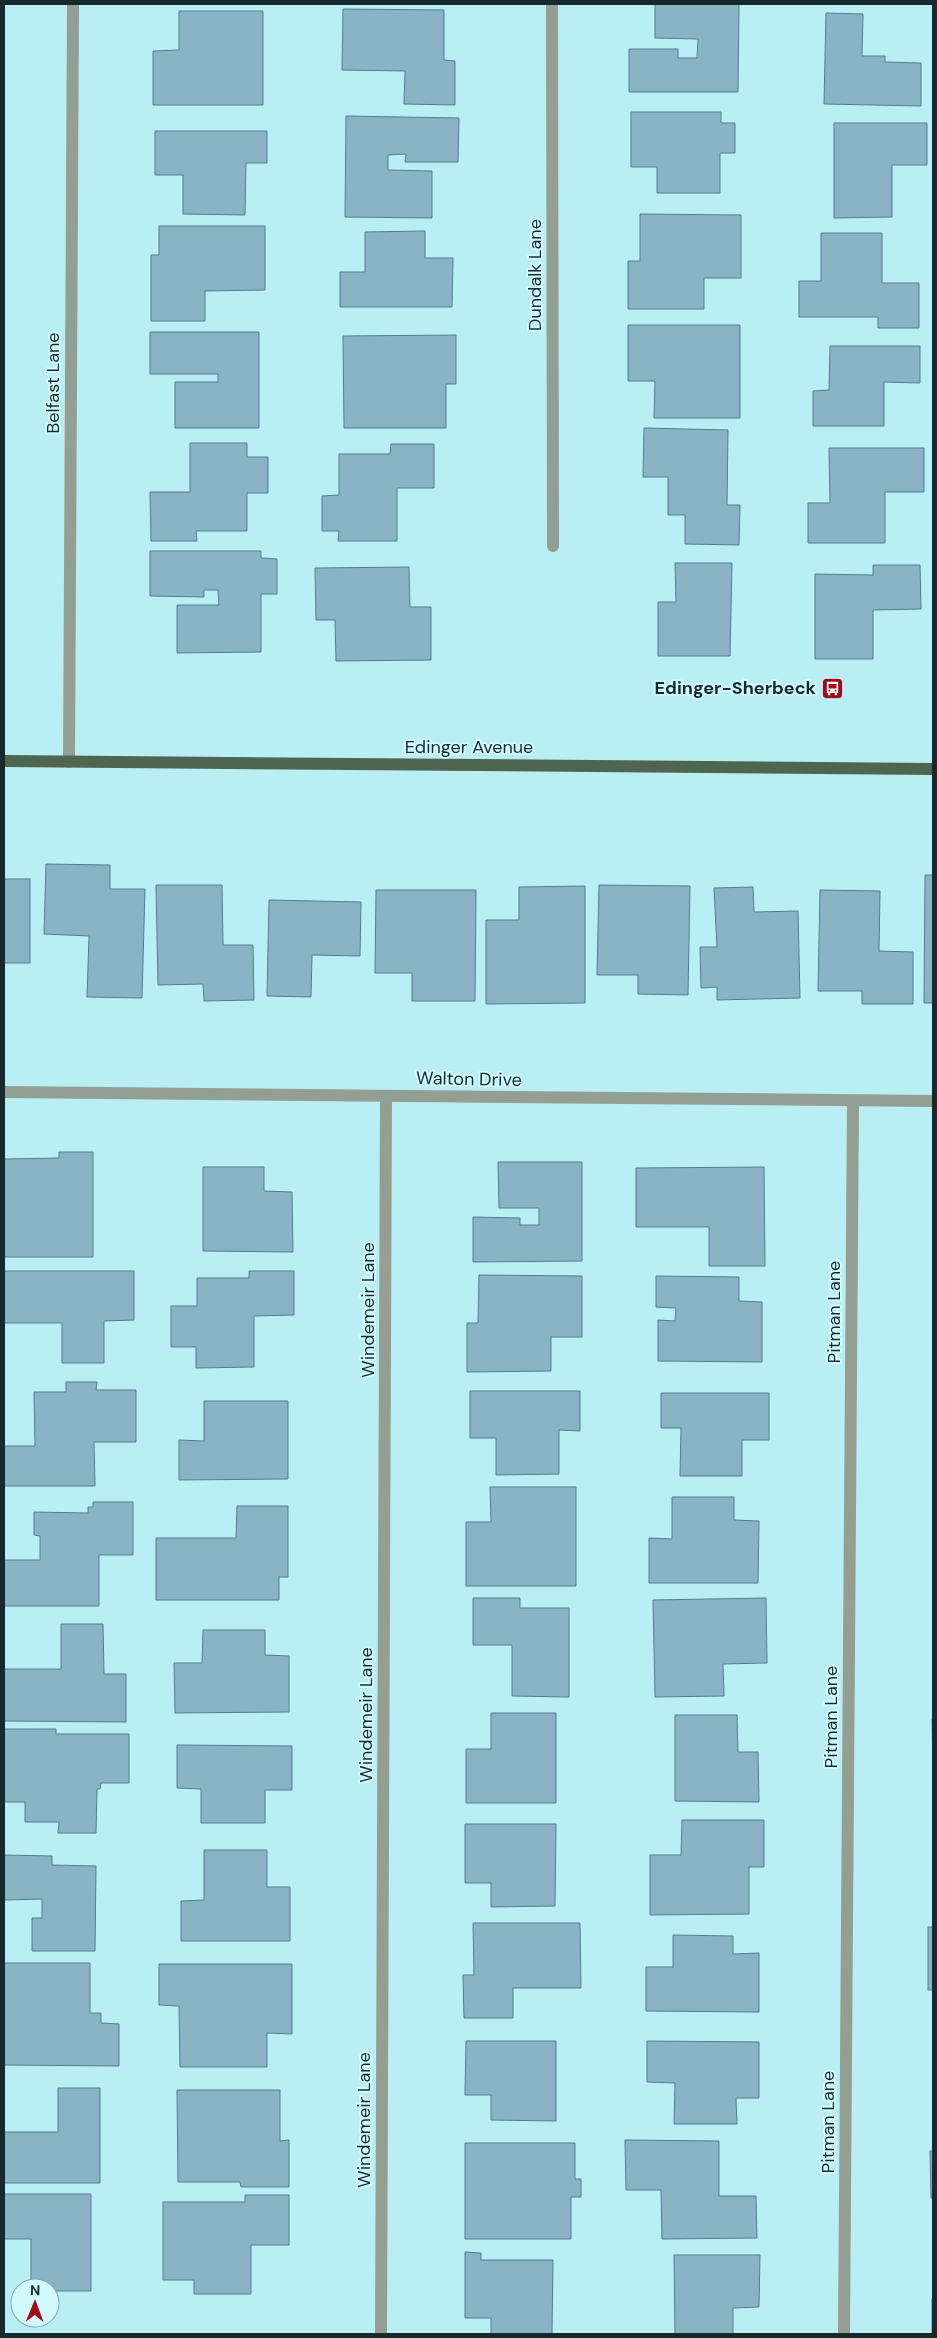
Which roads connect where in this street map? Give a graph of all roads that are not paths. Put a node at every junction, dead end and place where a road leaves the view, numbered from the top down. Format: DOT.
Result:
graph roads {
  1 [pos="73,4"];
  2 [pos="552,4"];
  3 [pos="553,546"];
  4 [pos="4,761"];
  5 [pos="69,762"];
  6 [pos="933,769"];
  7 [pos="4,1092"];
  8 [pos="386,1096"];
  9 [pos="853,1100"];
  10 [pos="933,1101"];
  11 [pos="380,2334"];
  12 [pos="844,2334"];
  1 -- 5 [label="street, Belfast Lane"];
  2 -- 3 [label="street, Dundalk Lane"];
  4 -- 5 [label="main road, Edinger Avenue"];
  5 -- 6 [label="main road, Edinger Avenue"];
  7 -- 8 [label="street, Walton Drive"];
  8 -- 9 [label="street, Walton Drive"];
  8 -- 11 [label="street, Windemeir Lane"];
  9 -- 10 [label="street, Walton Drive"];
  9 -- 12 [label="street, Pitman Lane"];
}
